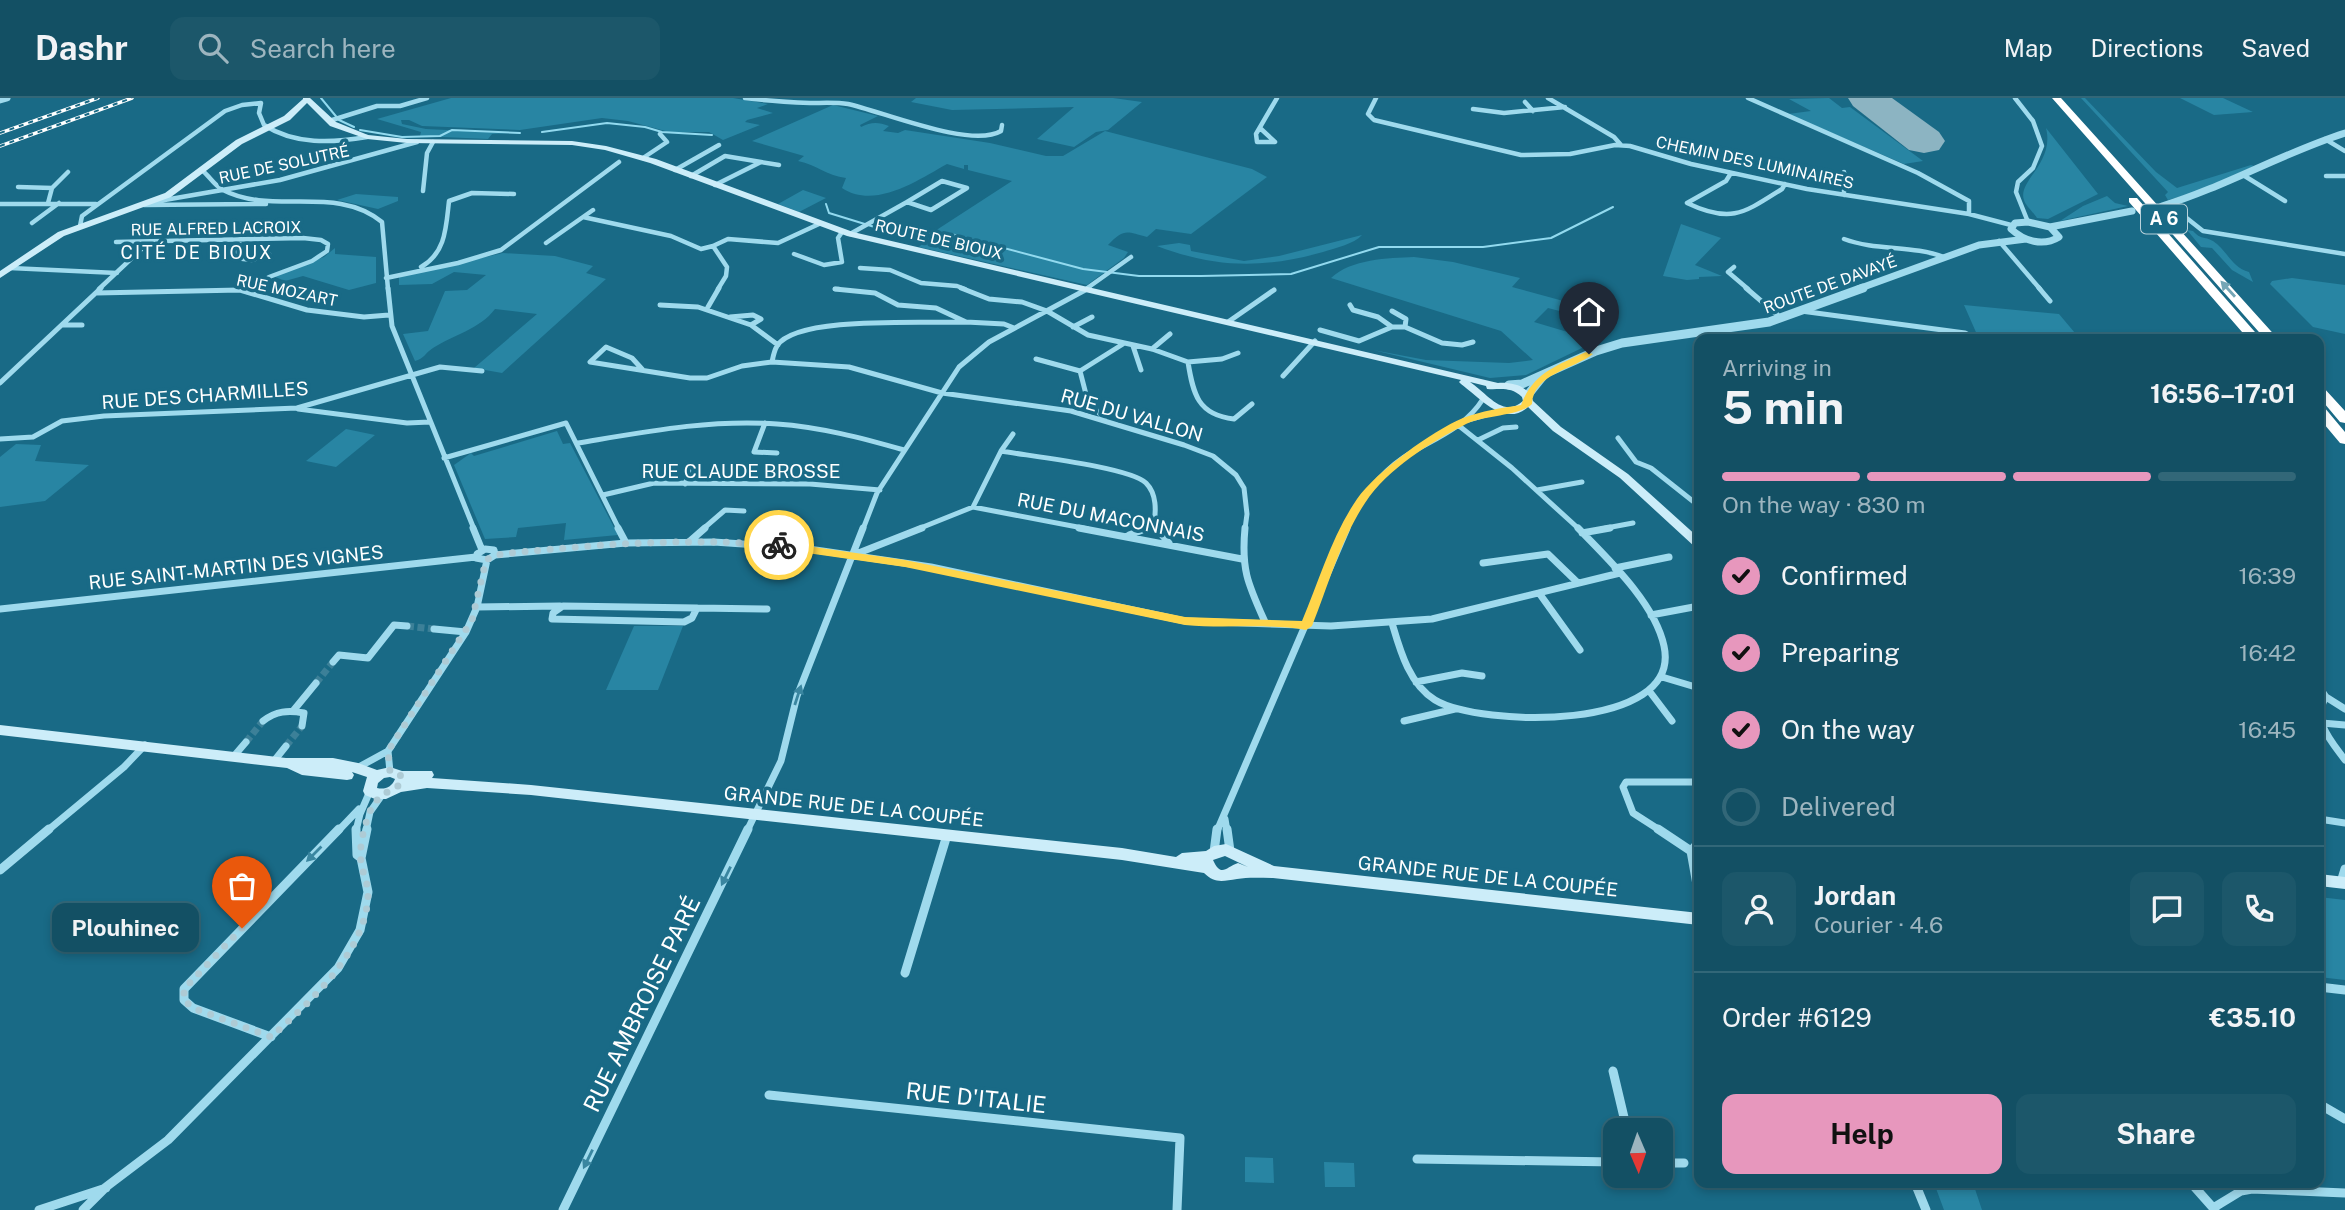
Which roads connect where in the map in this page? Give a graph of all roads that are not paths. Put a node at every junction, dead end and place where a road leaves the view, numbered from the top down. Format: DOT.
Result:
graph roads {
  1 [pos="7,98"];
  2 [pos="427,98"];
  3 [pos="745,98"];
  4 [pos="1277,98"];
  5 [pos="1376,98"];
  6 [pos="1548,98"];
  7 [pos="1748,98"];
  8 [pos="2015,98"];
  9 [pos="2043,98"];
  10 [pos="2056,98"];
  11 [pos="307,99"];
  12 [pos="0,100"];
  13 [pos="1525,102"];
  14 [pos="1565,107"];
  15 [pos="1473,109"];
  16 [pos="1533,111"];
  17 [pos="308,113"];
  18 [pos="334,120"];
  19 [pos="1002,125"];
  20 [pos="267,128"];
  21 [pos="1260,128"];
  22 [pos="2345,133"];
  23 [pos="660,134"];
  24 [pos="367,137"];
  25 [pos="2325,139"];
  26 [pos="417,142"];
  27 [pos="433,142"];
  28 [pos="719,145"];
  29 [pos="1621,145"];
  30 [pos="2345,151"];
  31 [pos="643,158"];
  32 [pos="619,162"];
  33 [pos="761,162"];
  34 [pos="779,165"];
  35 [pos="203,170"];
  36 [pos="676,170"];
  37 [pos="68,172"];
  38 [pos="1844,172"];
  39 [pos="1731,173"];
  40 [pos="2242,175"];
  41 [pos="691,176"];
  42 [pos="2326,176"];
  43 [pos="2345,176"];
  44 [pos="1785,184"];
  45 [pos="715,185"];
  46 [pos="18,187"];
  47 [pos="52,188"];
  48 [pos="223,190"];
  49 [pos="423,191"];
  50 [pos="514,194"];
  51 [pos="1844,195"];
  52 [pos="253,199"];
  53 [pos="2285,201"];
  54 [pos="282,202"];
  55 [pos="907,202"];
  56 [pos="48,203"];
  57 [pos="0,204"];
  58 [pos="59,204"];
  59 [pos="97,204"];
  60 [pos="149,204"];
  61 [pos="242,205"];
  62 [pos="2166,205"];
  63 [pos="593,210"];
  64 [pos="2132,211"];
  65 [pos="1969,214"];
  66 [pos="583,217"];
  67 [pos="2028,222"];
  68 [pos="32,223"];
  69 [pos="819,224"];
  70 [pos="80,226"];
  71 [pos="2050,227"];
  72 [pos="2012,228"];
  73 [pos="846,233"];
  74 [pos="240,239"];
  75 [pos="1844,239"];
  76 [pos="2026,239"];
  77 [pos="2000,240"];
  78 [pos="150,241"];
  79 [pos="117,242"];
  80 [pos="546,243"];
  81 [pos="713,246"];
  82 [pos="269,254"];
  83 [pos="794,254"];
  84 [pos="2345,254"];
  85 [pos="1131,257"];
  86 [pos="1944,257"];
  87 [pos="1734,267"];
  88 [pos="10,268"];
  89 [pos="860,268"];
  90 [pos="117,273"];
  91 [pos="0,275"];
  92 [pos="386,276"];
  93 [pos="269,277"];
  94 [pos="254,284"];
  95 [pos="835,289"];
  96 [pos="240,290"];
  97 [pos="1087,290"];
  98 [pos="1274,290"];
  99 [pos="96,293"];
  100 [pos="2050,301"];
  101 [pos="660,305"];
  102 [pos="1350,305"];
  103 [pos="708,307"];
  104 [pos="1046,311"];
  105 [pos="1392,311"];
  106 [pos="1801,311"];
  107 [pos="389,315"];
  108 [pos="730,317"];
  109 [pos="1091,317"];
  110 [pos="1781,318"];
  111 [pos="966,322"];
  112 [pos="1228,322"];
  113 [pos="61,325"];
  114 [pos="82,325"];
  115 [pos="751,326"];
  116 [pos="1073,327"];
  117 [pos="1392,327"];
  118 [pos="1405,327"];
  119 [pos="1014,328"];
  120 [pos="1320,330"];
  121 [pos="1170,334"];
  122 [pos="1420,334"];
  123 [pos="1967,334"];
  124 [pos="2251,334"];
  125 [pos="2268,334"];
  126 [pos="1412,340"];
  127 [pos="1315,341"];
  128 [pos="1359,341"];
  129 [pos="1473,342"];
  130 [pos="1123,344"];
  131 [pos="778,345"];
  132 [pos="1133,346"];
  133 [pos="1152,348"];
  134 [pos="1348,349"];
  135 [pos="1238,353"];
  136 [pos="1036,359"];
  137 [pos="772,362"];
  138 [pos="1188,362"];
  139 [pos="642,369"];
  140 [pos="1141,370"];
  141 [pos="482,371"];
  142 [pos="1080,371"];
  143 [pos="1441,373"];
  144 [pos="412,375"];
  145 [pos="1545,375"];
  146 [pos="1283,376"];
  147 [pos="0,383"];
  148 [pos="1496,385"];
  149 [pos="1509,385"];
  150 [pos="942,393"];
  151 [pos="1483,396"];
  152 [pos="2324,396"];
  153 [pos="1528,399"];
  154 [pos="1088,402"];
  155 [pos="1252,404"];
  156 [pos="297,408"];
  157 [pos="1506,410"];
  158 [pos="1071,411"];
  159 [pos="2324,417"];
  160 [pos="1105,419"];
  161 [pos="2345,419"];
  162 [pos="429,422"];
  163 [pos="1461,423"];
  164 [pos="765,424"];
  165 [pos="1516,427"];
  166 [pos="1557,429"];
  167 [pos="1013,434"];
  168 [pos="1618,438"];
  169 [pos="0,439"];
  170 [pos="1478,440"];
  171 [pos="2345,440"];
  172 [pos="578,443"];
  173 [pos="904,450"];
  174 [pos="1001,451"];
  175 [pos="777,453"];
  176 [pos="444,458"];
  177 [pos="691,469"];
  178 [pos="1582,482"];
  179 [pos="685,484"];
  180 [pos="880,490"];
  181 [pos="1537,490"];
  182 [pos="603,495"];
  183 [pos="1694,502"];
  184 [pos="973,507"];
  185 [pos="744,511"];
  186 [pos="1633,523"];
  187 [pos="1154,525"];
  188 [pos="1582,533"];
  189 [pos="1124,536"];
  190 [pos="1694,540"];
  191 [pos="689,542"];
  192 [pos="626,543"];
  193 [pos="1170,545"];
  194 [pos="482,550"];
  195 [pos="855,554"];
  196 [pos="495,555"];
  197 [pos="476,557"];
  198 [pos="1669,557"];
  199 [pos="1242,559"];
  200 [pos="486,560"];
  201 [pos="1483,562"];
  202 [pos="1617,570"];
  203 [pos="1578,583"];
  204 [pos="1539,593"];
  205 [pos="563,606"];
  206 [pos="477,607"];
  207 [pos="534,607"];
  208 [pos="629,607"];
  209 [pos="1694,607"];
  210 [pos="697,608"];
  211 [pos="0,609"];
  212 [pos="767,609"];
  213 [pos="1651,615"];
  214 [pos="551,616"];
  215 [pos="622,621"];
  216 [pos="1265,622"];
  217 [pos="1392,623"];
  218 [pos="407,626"];
  219 [pos="1306,626"];
  220 [pos="434,629"];
  221 [pos="466,632"];
  222 [pos="1580,650"];
  223 [pos="333,662"];
  224 [pos="1482,676"];
  225 [pos="1662,677"];
  226 [pos="1416,682"];
  227 [pos="316,683"];
  228 [pos="1694,685"];
  229 [pos="1650,692"];
  230 [pos="2324,694"];
  231 [pos="2326,697"];
  232 [pos="1455,709"];
  233 [pos="2345,709"];
  234 [pos="293,710"];
  235 [pos="263,721"];
  236 [pos="1404,721"];
  237 [pos="1672,721"];
  238 [pos="2324,723"];
  239 [pos="2345,725"];
  240 [pos="302,726"];
  241 [pos="2324,726"];
  242 [pos="0,730"];
  243 [pos="246,741"];
  244 [pos="145,745"];
  245 [pos="286,746"];
  246 [pos="385,753"];
  247 [pos="234,756"];
  248 [pos="2345,760"];
  249 [pos="280,762"];
  250 [pos="357,768"];
  251 [pos="384,781"];
  252 [pos="1694,782"];
  253 [pos="362,806"];
  254 [pos="756,815"];
  255 [pos="1225,819"];
  256 [pos="2324,820"];
  257 [pos="2345,823"];
  258 [pos="947,835"];
  259 [pos="1694,848"];
  260 [pos="1691,851"];
  261 [pos="1234,854"];
  262 [pos="361,858"];
  263 [pos="1210,859"];
  264 [pos="1694,868"];
  265 [pos="0,870"];
  266 [pos="1272,872"];
  267 [pos="1234,873"];
  268 [pos="2343,878"];
  269 [pos="2324,880"];
  270 [pos="1694,918"];
  271 [pos="905,973"];
  272 [pos="2324,988"];
  273 [pos="2345,990"];
  274 [pos="271,1037"];
  275 [pos="1613,1071"];
  276 [pos="769,1096"];
  277 [pos="2324,1107"];
  278 [pos="1625,1118"];
  279 [pos="2345,1119"];
  280 [pos="1417,1158"];
  281 [pos="1603,1162"];
  282 [pos="1673,1163"];
  283 [pos="1685,1163"];
  284 [pos="106,1187"];
  285 [pos="1917,1188"];
  286 [pos="2195,1188"];
  287 [pos="2345,1193"];
  288 [pos="66,1207"];
  289 [pos="2214,1209"];
  290 [pos="39,1210"];
  291 [pos="83,1210"];
  292 [pos="563,1210"];
  293 [pos="1177,1210"];
  294 [pos="1926,1210"];
  1 -- 12 [label="street"];
  2 -- 18 [label="street"];
  3 -- 19 [label="street"];
  4 -- 21 [label="street"];
  5 -- 29 [label="street"];
  6 -- 14 [label="street, CHEMIN DES LUMINAIRES"];
  7 -- 65 [label="street"];
  8 -- 67 [label="street"];
  9 -- 124 [label="highway, A 6"];
  125 -- 10 [label="highway, A 6, one-way"];
  11 -- 17 [label="main road, ROUTE DE BIOUX"];
  11 -- 17 [label="main road"];
  13 -- 16 [label="street"];
  14 -- 16 [label="street"];
  14 -- 29 [label="street, CHEMIN DES LUMINAIRES"];
  15 -- 16 [label="street"];
  17 -- 18 [label="main road, ROUTE DE BIOUX"];
  17 -- 20 [label="main road"];
  18 -- 24 [label="main road, ROUTE DE BIOUX"];
  20 -- 24 [label="street"];
  20 -- 35 [label="main road"];
  20 -- 59 [label="street"];
  21 -- 21 [label="street"];
  22 -- 25 [label="street"];
  23 -- 31 [label="street"];
  24 -- 26 [label="main road, ROUTE DE BIOUX"];
  25 -- 30 [label="street"];
  25 -- 40 [label="street"];
  26 -- 27 [label="main road, ROUTE DE BIOUX"];
  26 -- 48 [label="street, RUE DE SOLUTRÉ"];
  27 -- 31 [label="main road, ROUTE DE BIOUX"];
  27 -- 49 [label="street"];
  28 -- 36 [label="street"];
  29 -- 39 [label="street, CHEMIN DES LUMINAIRES"];
  31 -- 36 [label="main road, ROUTE DE BIOUX"];
  32 -- 92 [label="street"];
  33 -- 34 [label="street"];
  33 -- 41 [label="street"];
  33 -- 45 [label="street"];
  35 -- 48 [label="street"];
  35 -- 60 [label="main road"];
  36 -- 41 [label="main road, ROUTE DE BIOUX"];
  37 -- 47 [label="street"];
  38 -- 51 [label="street"];
  39 -- 44 [label="street, CHEMIN DES LUMINAIRES"];
  39 -- 44 [label="street"];
  40 -- 53 [label="street"];
  40 -- 62 [label="street"];
  41 -- 45 [label="main road, ROUTE DE BIOUX"];
  42 -- 43 [label="street"];
  44 -- 51 [label="street, CHEMIN DES LUMINAIRES"];
  45 -- 69 [label="main road, ROUTE DE BIOUX"];
  46 -- 47 [label="street"];
  47 -- 56 [label="street"];
  48 -- 52 [label="street"];
  48 -- 60 [label="street, RUE DE SOLUTRÉ"];
  50 -- 92 [label="street"];
  51 -- 65 [label="street, CHEMIN DES LUMINAIRES"];
  52 -- 54 [label="street"];
  52 -- 61 [label="street"];
  54 -- 61 [label="street"];
  54 -- 92 [label="street"];
  55 -- 55 [label="street"];
  55 -- 73 [label="street"];
  56 -- 57 [label="street"];
  56 -- 58 [label="street"];
  58 -- 59 [label="street"];
  58 -- 68 [label="street"];
  59 -- 70 [label="street"];
  60 -- 61 [label="street"];
  60 -- 70 [label="main road"];
  62 -- 84 [label="street"];
  63 -- 66 [label="street"];
  64 -- 71 [label="street"];
  65 -- 72 [label="street, CHEMIN DES LUMINAIRES"];
  66 -- 80 [label="street"];
  66 -- 81 [label="street"];
  67 -- 71 [label="street"];
  67 -- 72 [label="street"];
  69 -- 73 [label="main road, ROUTE DE BIOUX"];
  69 -- 81 [label="street"];
  70 -- 88 [label="main road"];
  71 -- 76 [label="street, ROUTE DE DAVAYÉ"];
  72 -- 76 [label="street"];
  72 -- 77 [label="street, ROUTE DE DAVAYÉ"];
  73 -- 83 [label="street"];
  73 -- 97 [label="main road, ROUTE DE BIOUX"];
  74 -- 78 [label="street, RUE ALFRED LACROIX"];
  74 -- 82 [label="street"];
  74 -- 93 [label="street, RUE ALFRED LACROIX"];
  75 -- 86 [label="street"];
  76 -- 77 [label="street, ROUTE DE DAVAYÉ"];
  77 -- 86 [label="street, ROUTE DE DAVAYÉ"];
  77 -- 100 [label="street"];
  78 -- 79 [label="street, RUE ALFRED LACROIX"];
  78 -- 90 [label="street"];
  81 -- 103 [label="street"];
  85 -- 97 [label="street, RUE AMBROISE PARÉ"];
  86 -- 106 [label="street, ROUTE DE DAVAYÉ"];
  87 -- 110 [label="street"];
  88 -- 90 [label="street"];
  88 -- 91 [label="main road"];
  89 -- 104 [label="street"];
  90 -- 99 [label="street"];
  92 -- 107 [label="street"];
  94 -- 96 [label="street"];
  95 -- 111 [label="street"];
  96 -- 99 [label="street, RUE MOZART"];
  96 -- 107 [label="street, RUE MOZART"];
  97 -- 104 [label="street, RUE AMBROISE PARÉ"];
  97 -- 112 [label="main road, ROUTE DE BIOUX"];
  98 -- 112 [label="street"];
  99 -- 113 [label="street"];
  101 -- 103 [label="street"];
  102 -- 117 [label="street"];
  103 -- 108 [label="street"];
  104 -- 116 [label="street"];
  104 -- 119 [label="street, RUE AMBROISE PARÉ"];
  105 -- 118 [label="street"];
  106 -- 110 [label="street, ROUTE DE DAVAYÉ"];
  106 -- 123 [label="street"];
  107 -- 144 [label="street"];
  108 -- 115 [label="street"];
  108 -- 115 [label="street"];
  109 -- 116 [label="street"];
  110 -- 145 [label="street, ROUTE DE DAVAYÉ"];
  111 -- 119 [label="street"];
  111 -- 131 [label="street"];
  112 -- 127 [label="main road, ROUTE DE BIOUX"];
  113 -- 114 [label="street"];
  113 -- 147 [label="street"];
  115 -- 131 [label="street"];
  116 -- 130 [label="street"];
  117 -- 118 [label="street"];
  117 -- 128 [label="street"];
  118 -- 122 [label="street"];
  119 -- 150 [label="street, RUE AMBROISE PARÉ"];
  120 -- 128 [label="street"];
  121 -- 133 [label="street"];
  122 -- 126 [label="street"];
  122 -- 129 [label="street"];
  127 -- 134 [label="main road, ROUTE DE BIOUX"];
  127 -- 146 [label="street"];
  128 -- 134 [label="street"];
  130 -- 132 [label="street"];
  130 -- 142 [label="street"];
  131 -- 137 [label="street"];
  132 -- 133 [label="street"];
  132 -- 140 [label="street"];
  133 -- 138 [label="street"];
  134 -- 143 [label="main road, ROUTE DE BIOUX"];
  135 -- 138 [label="street"];
  136 -- 142 [label="street"];
  137 -- 139 [label="street, RUE DU VALLON"];
  137 -- 150 [label="street, RUE DU VALLON"];
  138 -- 155 [label="street"];
  139 -- 139 [label="street, RUE DU VALLON"];
  141 -- 144 [label="street, RUE DES CHARMILLES"];
  142 -- 154 [label="street"];
  143 -- 148 [label="main road, ROUTE DE BIOUX"];
  143 -- 151 [label="main road, ROUTE DE BIOUX"];
  144 -- 156 [label="street, RUE DES CHARMILLES"];
  144 -- 162 [label="street"];
  145 -- 149 [label="street"];
  145 -- 153 [label="street"];
  148 -- 149 [label="main road, ROUTE DE BIOUX"];
  148 -- 151 [label="main road"];
  149 -- 153 [label="main road"];
  150 -- 158 [label="street, RUE DU VALLON"];
  150 -- 173 [label="street, RUE AMBROISE PARÉ"];
  151 -- 157 [label="main road"];
  151 -- 163 [label="street"];
  152 -- 161 [label="highway"];
  153 -- 157 [label="main road"];
  153 -- 166 [label="main road"];
  154 -- 158 [label="street"];
  154 -- 160 [label="street"];
  156 -- 162 [label="street"];
  156 -- 169 [label="street, RUE DES CHARMILLES"];
  157 -- 163 [label="street"];
  157 -- 166 [label="main road"];
  158 -- 160 [label="street, RUE DU VALLON"];
  159 -- 171 [label="highway"];
  160 -- 199 [label="street, RUE DU VALLON"];
  162 -- 176 [label="street"];
  163 -- 170 [label="street"];
  163 -- 219 [label="street"];
  164 -- 172 [label="street"];
  164 -- 173 [label="street"];
  164 -- 175 [label="street"];
  165 -- 170 [label="street"];
  166 -- 190 [label="main road"];
  167 -- 174 [label="street"];
  168 -- 183 [label="street"];
  170 -- 181 [label="street"];
  172 -- 176 [label="street"];
  172 -- 182 [label="street"];
  173 -- 180 [label="street, RUE AMBROISE PARÉ"];
  174 -- 184 [label="street"];
  174 -- 187 [label="street"];
  176 -- 194 [label="street"];
  177 -- 179 [label="street"];
  178 -- 181 [label="street"];
  179 -- 180 [label="street, RUE CLAUDE BROSSE"];
  179 -- 182 [label="street, RUE CLAUDE BROSSE"];
  180 -- 195 [label="street, RUE AMBROISE PARÉ"];
  181 -- 188 [label="street"];
  182 -- 192 [label="street"];
  184 -- 189 [label="street, RUE DU MACONNAIS"];
  184 -- 195 [label="street"];
  185 -- 191 [label="street"];
  186 -- 188 [label="street"];
  187 -- 189 [label="street"];
  187 -- 193 [label="street"];
  188 -- 202 [label="street"];
  189 -- 193 [label="street, RUE DU MACONNAIS"];
  191 -- 192 [label="street"];
  191 -- 195 [label="street"];
  192 -- 196 [label="street"];
  193 -- 199 [label="street, RUE DU MACONNAIS"];
  194 -- 196 [label="street"];
  194 -- 197 [label="street"];
  195 -- 216 [label="street"];
  254 -- 195 [label="street, RUE AMBROISE PARÉ, one-way"];
  196 -- 200 [label="street"];
  197 -- 200 [label="street"];
  197 -- 211 [label="street, RUE SAINT-MARTIN DES VIGNES"];
  198 -- 202 [label="street"];
  199 -- 216 [label="street, RUE DU VALLON"];
  200 -- 206 [label="street"];
  201 -- 203 [label="street"];
  202 -- 203 [label="street"];
  202 -- 213 [label="street"];
  203 -- 204 [label="street"];
  204 -- 217 [label="street"];
  204 -- 222 [label="street"];
  205 -- 207 [label="street"];
  205 -- 208 [label="street"];
  205 -- 214 [label="street"];
  206 -- 207 [label="street"];
  206 -- 221 [label="street"];
  207 -- 214 [label="street"];
  208 -- 210 [label="street"];
  208 -- 215 [label="street"];
  209 -- 213 [label="street"];
  210 -- 212 [label="street"];
  210 -- 215 [label="street"];
  213 -- 225 [label="street"];
  214 -- 215 [label="street"];
  216 -- 219 [label="street"];
  217 -- 219 [label="street"];
  217 -- 226 [label="street"];
  218 -- 223 [label="street"];
  219 -- 255 [label="street"];
  220 -- 221 [label="street"];
  221 -- 246 [label="street"];
  224 -- 226 [label="street"];
  225 -- 228 [label="street"];
  225 -- 229 [label="street"];
  226 -- 232 [label="street"];
  227 -- 234 [label="street"];
  229 -- 232 [label="street"];
  229 -- 237 [label="street"];
  230 -- 231 [label="street"];
  231 -- 233 [label="street"];
  232 -- 236 [label="street"];
  234 -- 235 [label="street"];
  234 -- 240 [label="street"];
  238 -- 239 [label="street"];
  241 -- 248 [label="street"];
  242 -- 244 [label="main road, GRANDE RUE DE LA COUPÉE"];
  243 -- 247 [label="street"];
  244 -- 247 [label="main road, GRANDE RUE DE LA COUPÉE"];
  244 -- 265 [label="street"];
  245 -- 249 [label="street"];
  246 -- 250 [label="street"];
  246 -- 251 [label="street"];
  247 -- 249 [label="main road, GRANDE RUE DE LA COUPÉE"];
  249 -- 250 [label="main road, GRANDE RUE DE LA COUPÉE"];
  249 -- 251 [label="main road, GRANDE RUE DE LA COUPÉE"];
  250 -- 251 [label="main road, GRANDE RUE DE LA COUPÉE"];
  251 -- 253 [label="street"];
  251 -- 254 [label="main road, GRANDE RUE DE LA COUPÉE"];
  251 -- 262 [label="street"];
  252 -- 260 [label="street"];
  253 -- 262 [label="street"];
  253 -- 274 [label="street, one-way"];
  254 -- 258 [label="main road, GRANDE RUE DE LA COUPÉE"];
  254 -- 292 [label="street, RUE AMBROISE PARÉ, one-way"];
  255 -- 261 [label="street"];
  255 -- 263 [label="street"];
  256 -- 257 [label="street"];
  258 -- 263 [label="main road, GRANDE RUE DE LA COUPÉE"];
  258 -- 271 [label="street"];
  259 -- 260 [label="street"];
  260 -- 264 [label="street"];
  261 -- 263 [label="main road"];
  261 -- 266 [label="main road, GRANDE RUE DE LA COUPÉE"];
  261 -- 267 [label="main road"];
  262 -- 274 [label="street"];
  263 -- 267 [label="main road, GRANDE RUE DE LA COUPÉE"];
  266 -- 267 [label="main road, GRANDE RUE DE LA COUPÉE"];
  266 -- 270 [label="main road, GRANDE RUE DE LA COUPÉE"];
  268 -- 269 [label="main road"];
  272 -- 273 [label="street"];
  274 -- 284 [label="street"];
  275 -- 278 [label="street"];
  276 -- 293 [label="street, RUE D'ITALIE"];
  277 -- 279 [label="street"];
  280 -- 281 [label="street"];
  282 -- 283 [label="street"];
  284 -- 288 [label="street"];
  284 -- 291 [label="street"];
  285 -- 294 [label="street"];
  286 -- 289 [label="street"];
  287 -- 289 [label="street"];
  288 -- 290 [label="street"];
}
